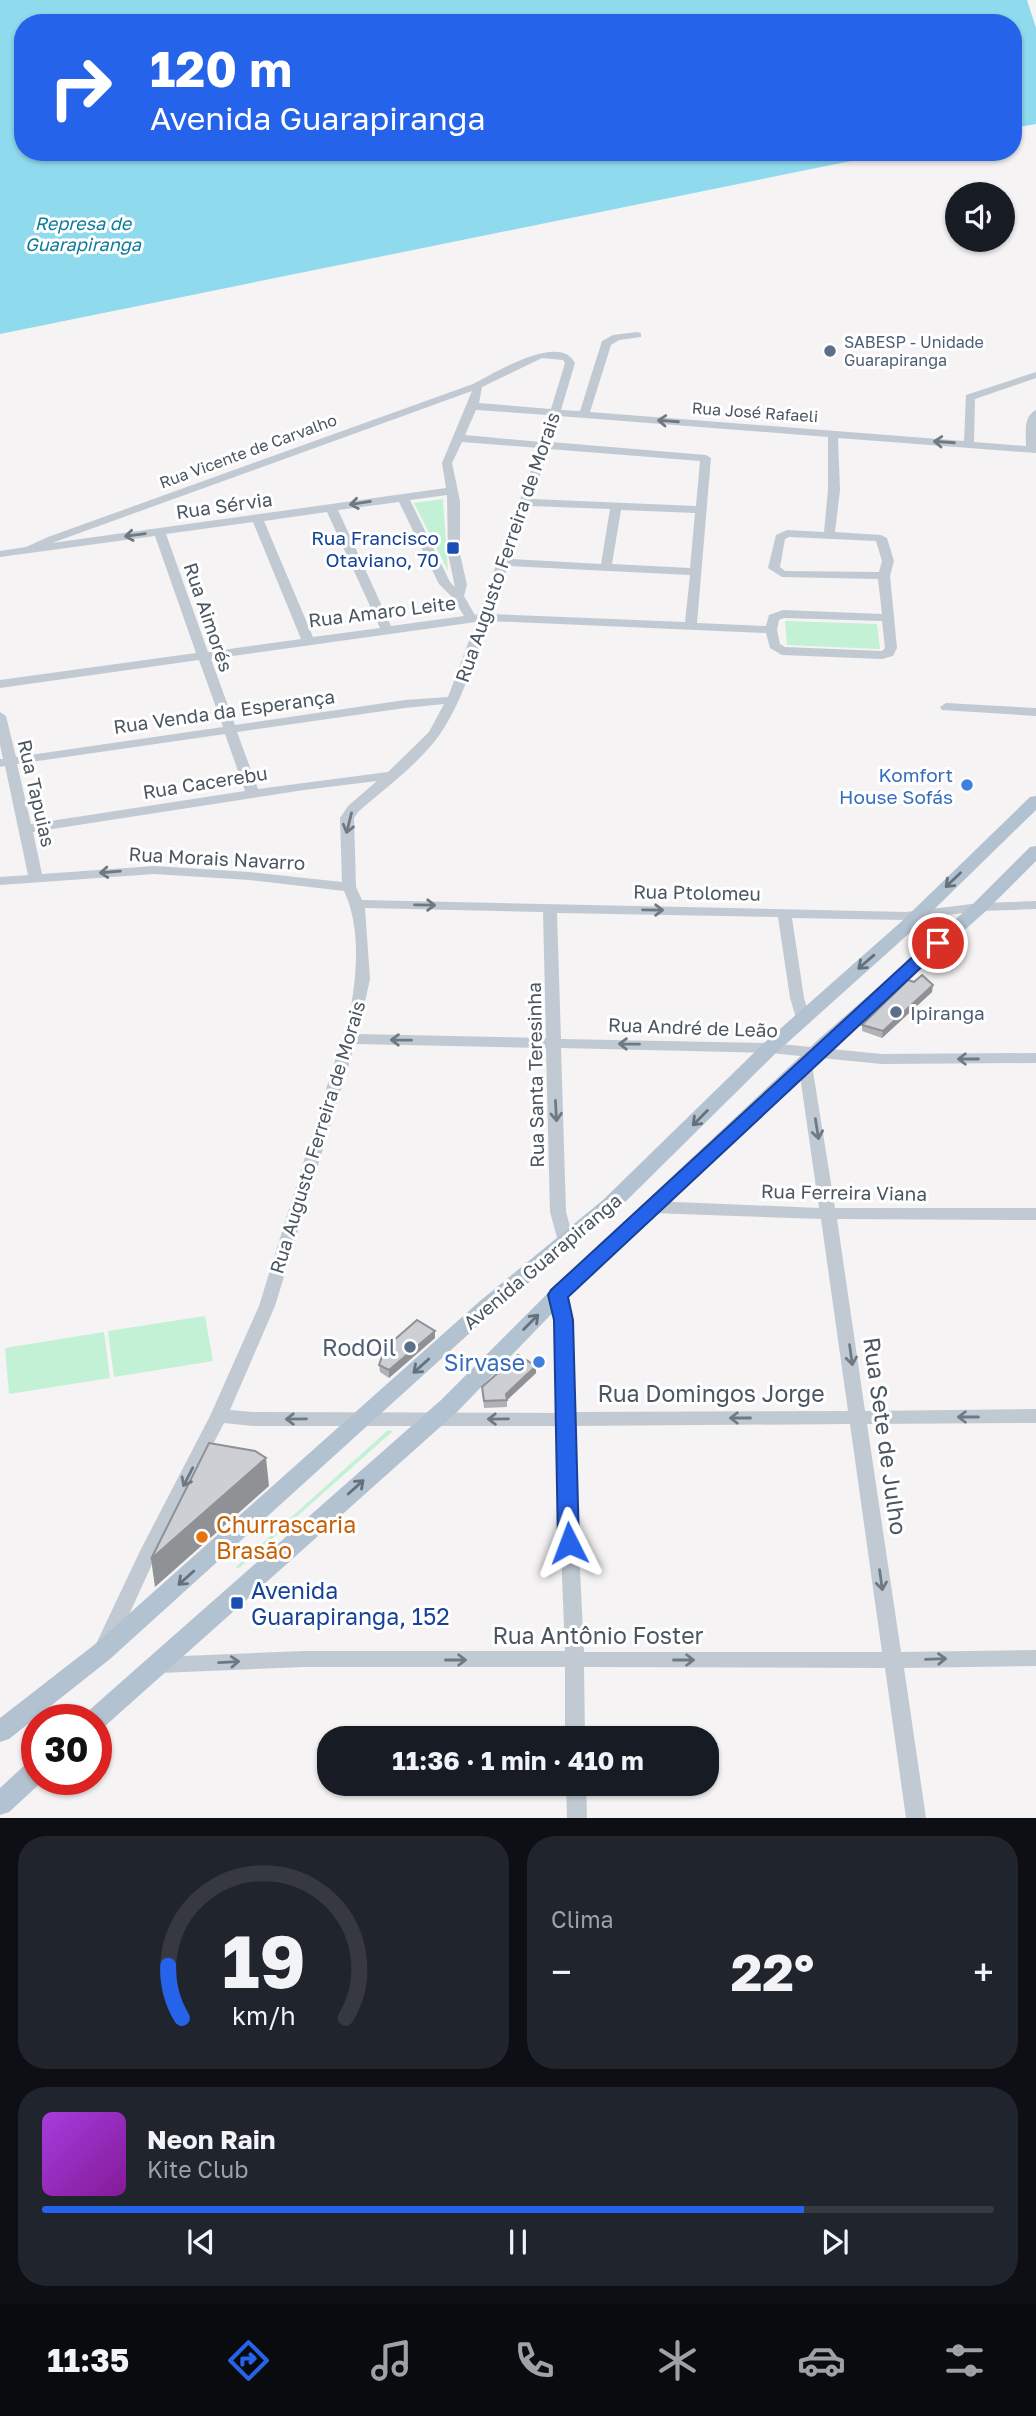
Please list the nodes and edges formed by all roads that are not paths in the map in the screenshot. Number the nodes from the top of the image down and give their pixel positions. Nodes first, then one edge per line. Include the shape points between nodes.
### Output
1 (637, 335) dead end
2 (565, 357) joint
3 (1036, 375) edge
4 (477, 386) junction
5 (471, 406) junction
6 (554, 412) junction
7 (1036, 413) edge
8 (584, 415) junction
9 (833, 434) junction
10 (457, 438) junction
11 (969, 444) junction
12 (545, 445) junction
13 (1033, 449) edge
14 (452, 491) junction
15 (403, 498) junction
16 (526, 502) junction
17 (616, 506) junction
18 (331, 508) junction
19 (701, 510) junction
20 (257, 518) junction
21 (159, 531) junction
22 (829, 534) junction
23 (30, 549) junction
24 (0, 554) edge
25 (505, 562) junction
26 (607, 568) junction
27 (694, 572) junction
28 (884, 576) junction
29 (458, 596) junction
30 (486, 617) junction
31 (888, 618) junction
32 (472, 619) junction
33 (691, 626) junction
34 (386, 629) junction
35 (771, 630) junction
36 (308, 640) junction
37 (201, 655) junction
38 (0, 684) edge
39 (453, 700) junction
40 (946, 708) dead end
41 (1036, 712) edge
42 (0, 716) edge
43 (228, 730) junction
44 (5, 762) edge
45 (389, 776) junction
46 (253, 794) junction
47 (1036, 800) edge
48 (26, 829) junction
49 (1036, 851) edge
50 (36, 878) junction
51 (0, 881) edge
52 (349, 887) junction
53 (357, 904) junction
54 (1036, 905) edge
55 (980, 907) junction
56 (550, 908) junction
57 (784, 913) junction
58 (917, 916) junction
59 (803, 1018) junction
60 (348, 1040) junction
61 (553, 1042) junction
62 (770, 1048) junction
63 (811, 1058) junction
64 (1036, 1058) edge
65 (652, 1207) junction
66 (830, 1212) junction
67 (1036, 1214) edge
68 (566, 1241) junction
69 (558, 1295) junction
70 (219, 1416) junction
71 (1036, 1416) edge
72 (859, 1417) junction
73 (364, 1418) junction
74 (565, 1418) junction
75 (430, 1419) junction
76 (102, 1652) junction
77 (1036, 1658) edge
78 (575, 1660) junction
79 (894, 1660) junction
80 (160, 1665) junction
81 (112, 1706) edge
82 (575, 1726) edge
83 (0, 1732) edge
84 (21, 1785) edge
85 (576, 1796) edge
86 (0, 1804) edge
87 (577, 1818) edge
88 (916, 1818) edge

1 - 8 street via 606,343
2 - 4 street, Rua Vicente de Carvalho via 533,357
2 - 6 street, Rua Augusto Ferreira de Morais via 569,363
3 - 11 street via 970,397
4 - 5 street
4 - 23 street, Rua Vicente de Carvalho
5 - 6 street, Rua José Rafaeli
5 - 10 street
6 - 8 street, Rua José Rafaeli
6 - 12 street, Rua Augusto Ferreira de Morais
7 - 13 street via 1032,418
9 -> 8 street, Rua José Rafaeli
11 -> 9 street, Rua José Rafaeli
9 - 22 street
10 - 12 street
10 - 14 street via 447,463
11 - 13 street, Rua José Rafaeli
12 - 16 street, Rua Augusto Ferreira de Morais
12 - 19 street via 707,459
14 - 15 street, Rua Sérvia
14 - 29 street via 454,554 461,585
15 -> 18 street, Rua Sérvia
15 - 29 street via 445,584
16 - 17 street
16 - 25 street, Rua Augusto Ferreira de Morais
17 - 19 street
17 - 26 street
18 - 20 street, Rua Sérvia
18 - 34 street
19 - 27 street
20 - 21 street, Rua Sérvia
20 - 36 street
21 -> 23 street, Rua Sérvia
21 - 37 street, Rua Aimorés
22 - 28 street via 881,538 888,561
22 - 28 street via 781,536 774,569
23 - 24 street, Rua Sérvia
25 - 26 street
25 - 30 street, Rua Augusto Ferreira de Morais
26 - 27 street
27 - 33 street
28 - 31 street
29 - 32 street
30 - 32 street, Rua Amaro Leite
30 - 33 street, Rua Amaro Leite
30 - 39 street, Rua Augusto Ferreira de Morais
31 - 35 street via 783,614 772,618
31 - 35 street via 889,653 876,655 782,651 774,645
32 - 34 street, Rua Amaro Leite
33 - 35 street, Rua Amaro Leite
34 - 36 street, Rua Amaro Leite
36 - 37 street, Rua Amaro Leite
37 - 38 street, Rua Amaro Leite
37 - 43 street, Rua Aimorés
39 - 43 street, Rua Venda da Esperança
39 - 45 street, Rua Augusto Ferreira de Morais via 434,734
40 - 41 street
42 - 44 street, Rua Tapuias
43 - 44 street, Rua Venda da Esperança
43 - 46 street, Rua Aimorés
44 - 48 street, Rua Tapuias
45 - 46 street, Rua Cacerebu
45 -> 52 street, Rua Augusto Ferreira de Morais via 347,818
46 - 48 street, Rua Cacerebu
47 -> 58 main road, Avenida Guarapiranga
48 - 50 street, Rua Tapuias
49 - 55 main road, Avenida Guarapiranga
50 - 51 street, Rua Morais Navarro
52 -> 50 street, Rua Morais Navarro via 154,870
52 - 53 street, Rua Augusto Ferreira de Morais
53 -> 56 street, Rua Ptolomeu
53 - 60 street, Rua Augusto Ferreira de Morais via 363,979
54 - 55 street, Rua Ptolomeu
55 - 58 street, Rua Ptolomeu
55 - 63 main road, Avenida Guarapiranga
56 -> 57 street, Rua Ptolomeu
56 - 61 street, Rua Santa Teresinha
57 - 58 street, Rua Ptolomeu
57 - 59 street
58 -> 59 main road, Avenida Guarapiranga
59 - 62 main road, Avenida Guarapiranga
61 -> 60 street, Rua André de Leão
60 - 70 street, Rua Augusto Ferreira de Morais via 267,1306
62 -> 61 street, Rua André de Leão
61 -> 68 street, Rua Santa Teresinha via 558,1212
62 - 63 street, Rua André de Leão
62 -> 68 main road, Avenida Guarapiranga via 645,1172
64 -> 63 street, Rua André de Leão
63 - 65 main road, Avenida Guarapiranga
63 -> 66 street, Rua Sete de Julho
65 - 66 street, Rua Ferreira Viana
65 - 69 main road, Avenida Guarapiranga
66 - 67 street, Rua Ferreira Viana
66 -> 72 street, Rua Sete de Julho
68 -> 73 main road, Avenida Guarapiranga
69 - 74 street via 563,1320
75 -> 69 main road, Avenida Guarapiranga via 449,1406
73 -> 70 street, Rua Domingos Jorge
70 -> 76 street, Rua Augusto Ferreira de Morais
71 -> 72 street, Rua Domingos Jorge
72 -> 74 street, Rua Domingos Jorge
72 -> 79 street, Rua Sete de Julho
73 - 75 street, Rua Domingos Jorge
73 -> 76 main road, Avenida Guarapiranga
74 -> 75 street, Rua Domingos Jorge
74 - 78 street
80 -> 75 main road, Avenida Guarapiranga
76 - 83 main road, Avenida Guarapiranga
79 -> 77 street, Rua Antônio Foster
78 -> 79 street, Rua Antônio Foster
80 -> 78 street, Rua Antônio Foster via 303,1659
78 - 82 street
79 - 88 street, Rua Sete de Julho
80 - 81 main road, Avenida Guarapiranga
84 - 86 main road
85 - 87 street

